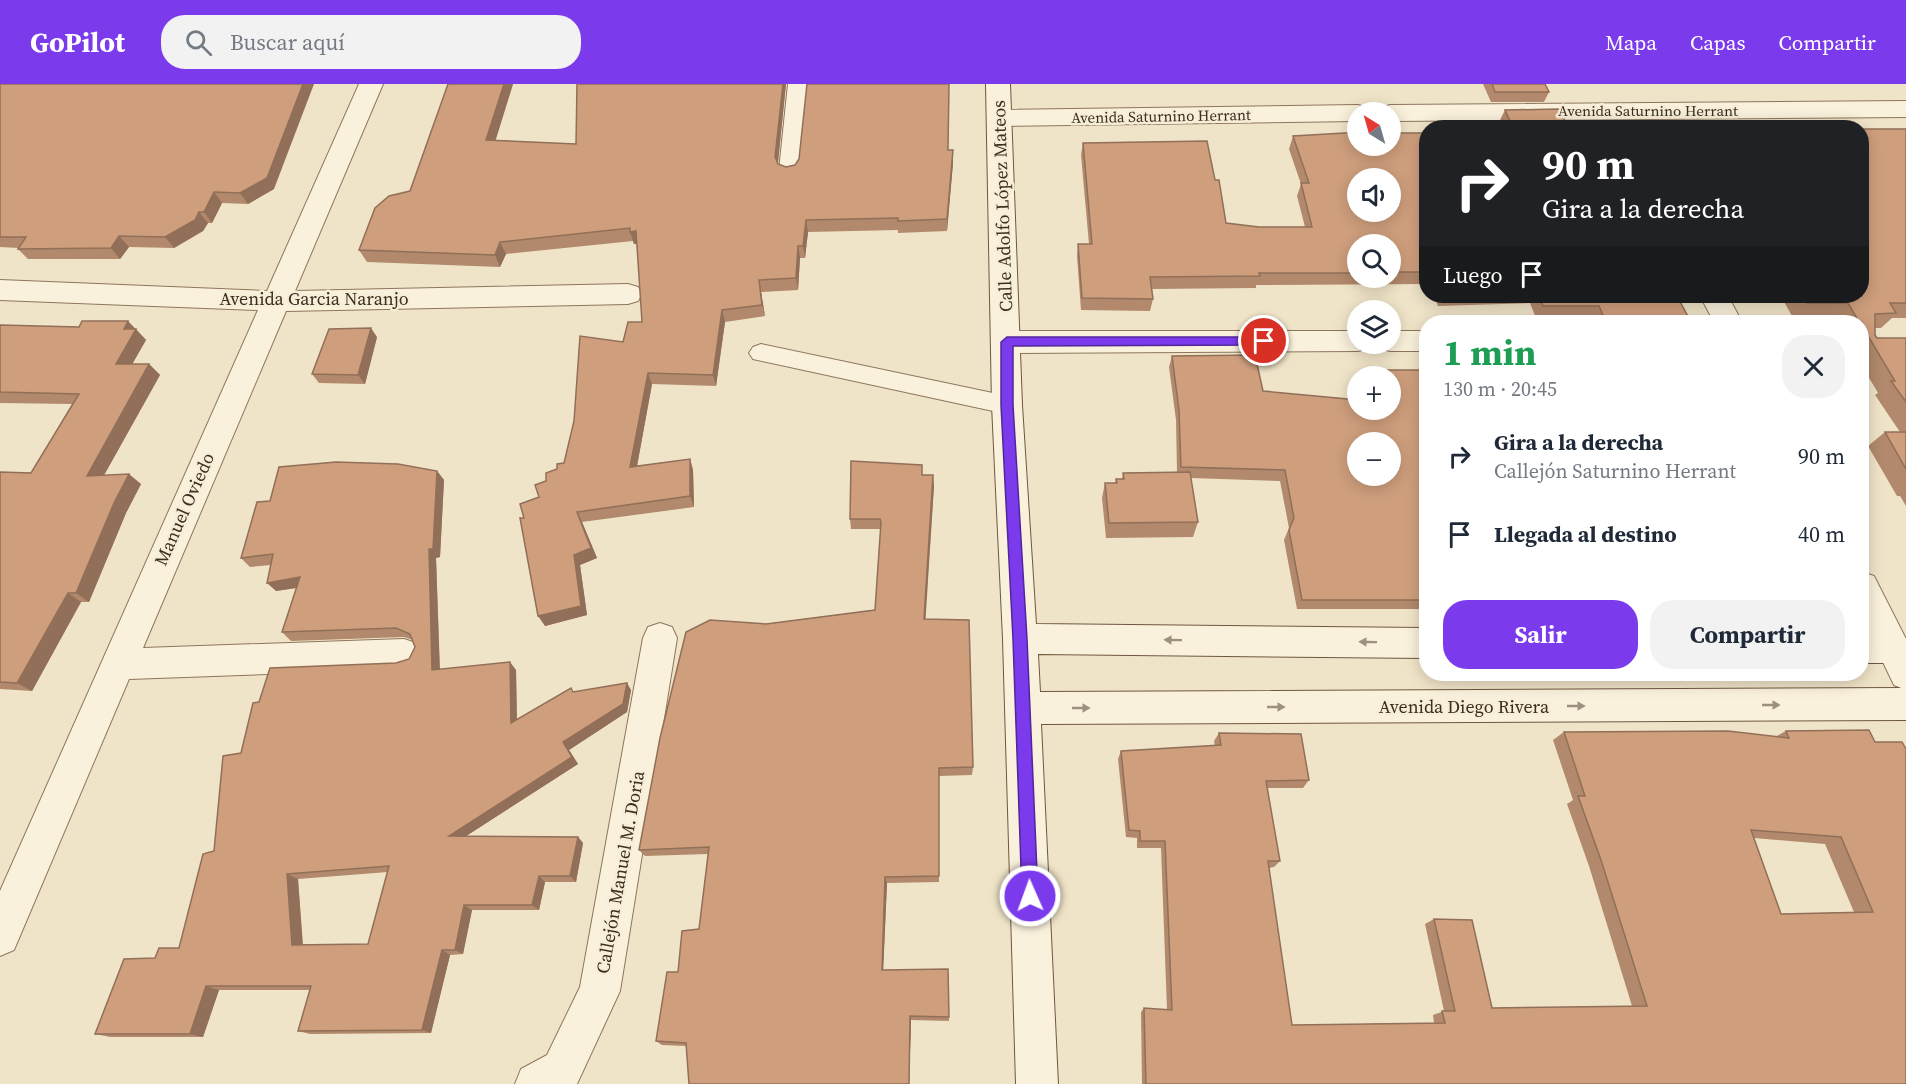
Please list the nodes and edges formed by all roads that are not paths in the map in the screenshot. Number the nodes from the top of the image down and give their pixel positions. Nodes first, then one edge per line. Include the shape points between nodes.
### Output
1 (371, 84) edge
2 (798, 84) edge
3 (998, 84) edge
4 (1906, 109) edge
5 (1618, 110) edge
6 (1401, 112) edge
7 (1347, 113) edge
8 (1000, 118) junction
9 (789, 170) edge
10 (0, 290) edge
11 (628, 294) dead end
12 (276, 301) junction
13 (1347, 341) edge
14 (1401, 341) edge
15 (1419, 341) edge
16 (1007, 342) junction
17 (761, 353) dead end
18 (1007, 405) junction
19 (1869, 602) edge
20 (660, 638) dead end
21 (1020, 639) junction
22 (1419, 643) edge
23 (404, 654) dead end
24 (1892, 656) edge
25 (117, 664) junction
26 (1906, 704) edge
27 (1022, 708) junction
28 (0, 936) edge
29 (536, 1084) edge
30 (1037, 1084) edge

1 - 12 street, Manuel Oviedo
2 - 9 lane
3 - 8 street, Calle Adolfo López Mateos
4 - 5 street, Avenida Saturnino Herrant
5 - 6 street, Avenida Saturnino Herrant
7 - 8 street, Avenida Saturnino Herrant
8 - 16 street, Calle Adolfo López Mateos
10 - 12 street, Avenida Garcia Naranjo
11 - 12 street, Avenida Garcia Naranjo
12 - 25 street, Manuel Oviedo
13 - 16 street
14 - 15 street
16 - 18 street, Calle Adolfo López Mateos
17 - 18 lane
18 - 21 street, Calle Adolfo López Mateos
19 - 24 street
20 - 29 street, Callejón Manuel M. Doria via 600,991 562,1070
22 -> 21 street
21 - 27 street, Calle Adolfo López Mateos
23 - 25 street
25 - 28 street, Manuel Oviedo
27 -> 26 street, Avenida Diego Rivera
27 - 30 street, Calle Adolfo López Mateos

